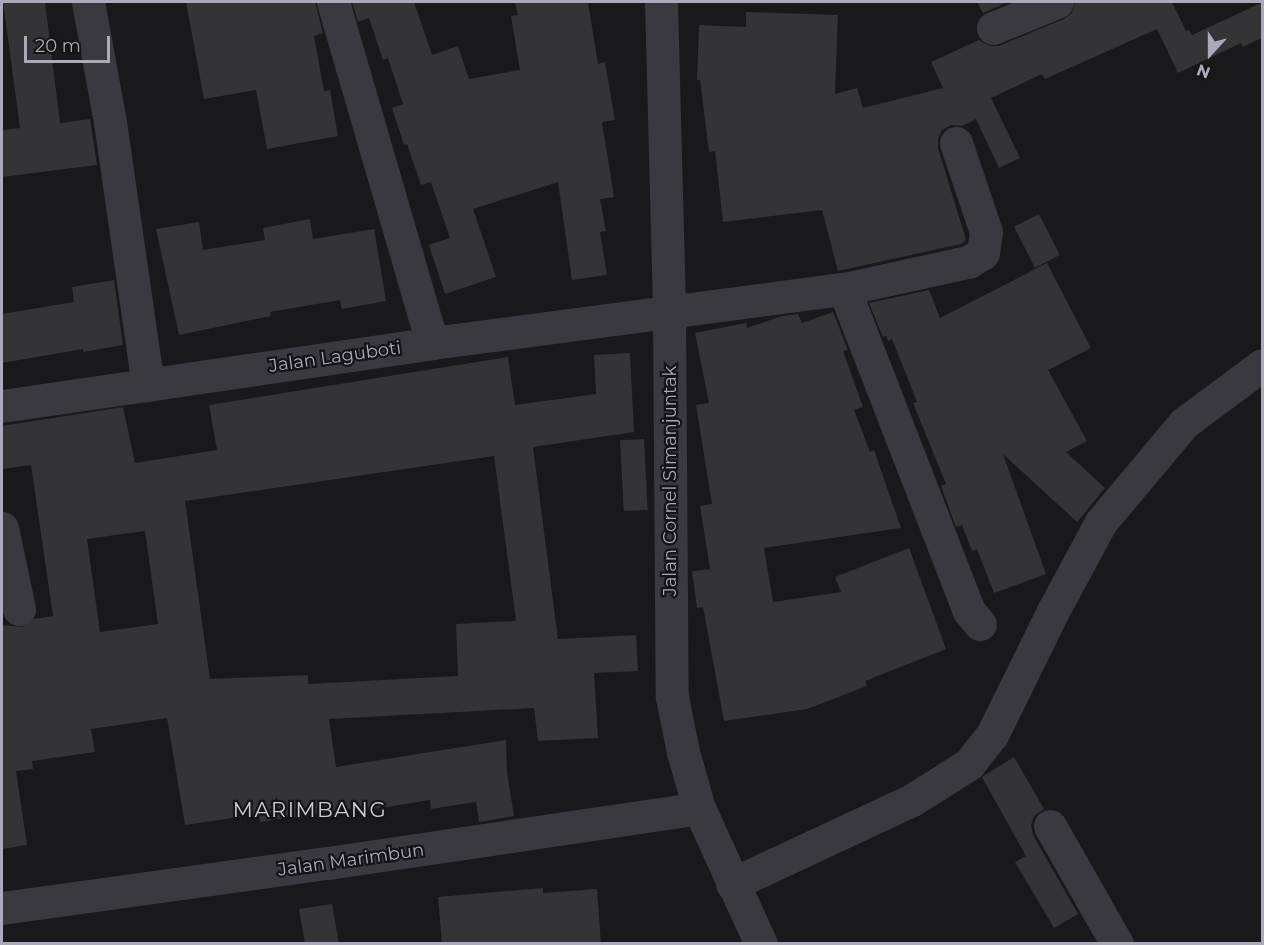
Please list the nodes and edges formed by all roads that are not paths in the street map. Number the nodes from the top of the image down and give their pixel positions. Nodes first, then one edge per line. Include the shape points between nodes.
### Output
1 (88, 2) edge
2 (333, 2) edge
3 (661, 2) edge
4 (1057, 2) edge
5 (993, 28) dead end
6 (956, 143) dead end
7 (844, 289) junction
8 (669, 313) junction
9 (432, 343) junction
10 (1263, 365) edge
11 (148, 385) junction
12 (2, 406) edge
13 (2, 528) edge
14 (19, 609) dead end
15 (980, 624) dead end
16 (699, 808) junction
17 (1050, 826) dead end
18 (732, 884) junction
19 (2, 908) edge
20 (761, 944) edge
21 (1118, 944) edge

1 - 11 street via 110,122
2 - 9 street
3 - 8 street, Jalan Cornel Simanjuntak
4 - 5 street
6 - 7 street, Jalan Laguboti via 986,232 983,253 968,262
7 - 8 street, Jalan Laguboti
7 - 15 street via 965,600
8 - 9 street, Jalan Laguboti
8 - 16 street, Jalan Cornel Simanjuntak via 672,697
9 - 11 street, Jalan Laguboti
10 - 18 street via 1184,423 1101,522 992,735 969,764 912,800
11 - 12 street, Jalan Laguboti
13 - 14 street
16 - 18 street, Jalan Cornel Simanjuntak
16 - 19 street, Jalan Marimbun
17 - 21 street
18 - 20 street, Jalan Cornel Simanjuntak

